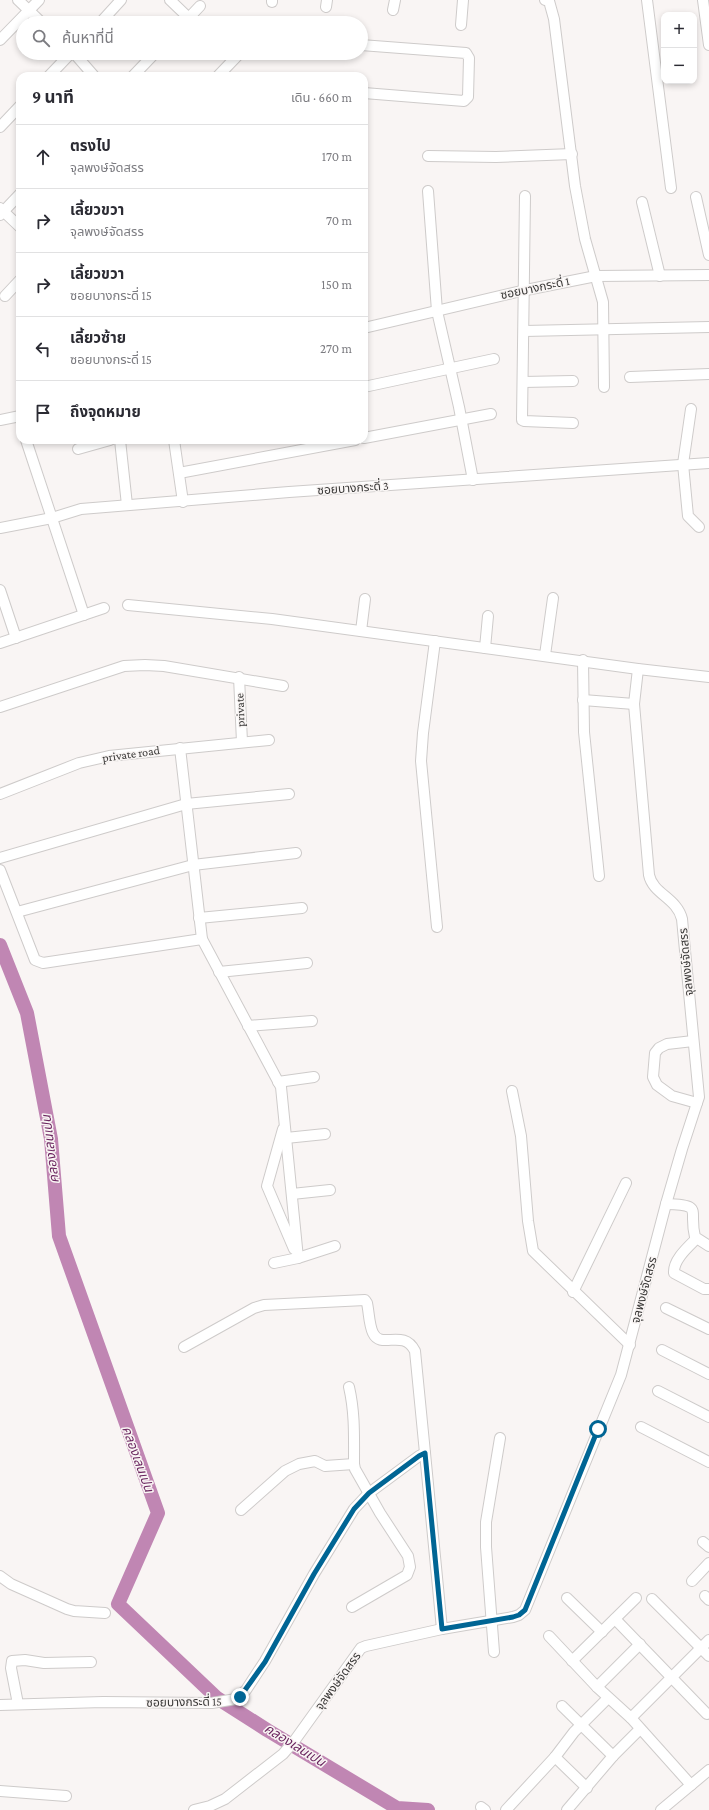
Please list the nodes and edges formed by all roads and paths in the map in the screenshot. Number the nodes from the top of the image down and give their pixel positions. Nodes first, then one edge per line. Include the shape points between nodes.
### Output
1 (18, 0) edge
2 (39, 0) edge
3 (121, 0) edge
4 (170, 0) edge
5 (463, 0) edge
6 (544, 0) edge
7 (647, 0) edge
8 (703, 0) edge
9 (200, 6) dead end
10 (29, 10) junction
11 (23, 16) edge
12 (35, 16) edge
13 (106, 16) edge
14 (184, 16) edge
15 (193, 16) edge
16 (16, 23) edge
17 (461, 25) dead end
18 (0, 40) edge
19 (709, 45) edge
20 (368, 46) edge
21 (65, 60) edge
22 (79, 60) edge
23 (148, 60) edge
24 (229, 60) edge
25 (53, 72) edge
26 (90, 72) edge
27 (137, 72) edge
28 (221, 72) edge
29 (368, 93) edge
30 (16, 110) edge
31 (0, 127) edge
32 (572, 154) junction
33 (428, 156) dead end
34 (671, 188) dead end
35 (428, 191) dead end
36 (526, 196) dead end
37 (696, 197) dead end
38 (16, 198) edge
39 (642, 202) dead end
40 (1, 211) edge
41 (16, 224) edge
42 (709, 254) edge
43 (709, 275) edge
44 (596, 276) junction
45 (660, 276) junction
46 (16, 284) edge
47 (524, 290) junction
48 (5, 296) dead end
49 (437, 311) junction
50 (368, 327) edge
51 (709, 327) edge
52 (603, 328) junction
53 (524, 331) junction
54 (494, 360) dead end
55 (450, 369) junction
56 (709, 374) edge
57 (630, 377) dead end
58 (573, 381) dead end
59 (523, 382) junction
60 (368, 387) edge
61 (604, 387) dead end
62 (691, 409) dead end
63 (491, 414) dead end
64 (16, 418) edge
65 (461, 419) junction
66 (0, 420) edge
67 (573, 423) dead end
68 (368, 437) edge
69 (27, 444) edge
70 (96, 444) edge
71 (120, 444) edge
72 (175, 444) edge
73 (334, 444) edge
74 (78, 449) dead end
75 (709, 463) edge
76 (683, 464) junction
77 (179, 473) junction
78 (473, 480) junction
79 (183, 502) junction
80 (127, 506) junction
81 (52, 518) junction
82 (698, 527) dead end
83 (0, 528) edge
84 (0, 590) edge
85 (553, 598) dead end
86 (365, 599) dead end
87 (128, 605) dead end
88 (104, 608) dead end
89 (84, 615) junction
90 (488, 616) dead end
91 (361, 632) junction
92 (16, 638) junction
93 (436, 641) junction
94 (0, 643) edge
95 (485, 648) junction
96 (545, 655) junction
97 (583, 660) junction
98 (638, 669) junction
99 (239, 677) junction
100 (709, 677) edge
101 (283, 686) dead end
102 (583, 700) junction
103 (634, 704) junction
104 (0, 707) edge
105 (269, 740) dead end
106 (242, 742) junction
107 (180, 748) junction
108 (0, 794) edge
109 (289, 794) dead end
110 (186, 804) junction
111 (296, 853) dead end
112 (0, 858) edge
113 (193, 865) junction
114 (0, 870) edge
115 (599, 876) dead end
116 (302, 908) dead end
117 (17, 912) junction
118 (199, 918) junction
119 (437, 927) dead end
120 (202, 939) junction
121 (307, 963) dead end
122 (219, 972) junction
123 (312, 1021) dead end
124 (248, 1026) junction
125 (693, 1041) junction
126 (314, 1077) dead end
127 (278, 1082) junction
128 (512, 1091) dead end
129 (697, 1102) junction
130 (284, 1123) junction
131 (325, 1134) dead end
132 (286, 1138) junction
133 (626, 1183) dead end
134 (330, 1190) dead end
135 (292, 1194) junction
136 (666, 1204) junction
137 (696, 1239) junction
138 (709, 1246) edge
139 (298, 1254) junction
140 (274, 1263) dead end
141 (709, 1289) edge
142 (573, 1292) junction
143 (666, 1308) dead end
144 (709, 1329) edge
145 (630, 1345) junction
146 (184, 1347) dead end
147 (662, 1350) dead end
148 (709, 1374) edge
149 (349, 1387) dead end
150 (658, 1391) dead end
151 (709, 1418) edge
152 (641, 1427) dead end
153 (500, 1438) dead end
154 (425, 1453) junction
155 (709, 1462) edge
156 (354, 1464) junction
157 (369, 1493) junction
158 (241, 1510) dead end
159 (709, 1563) edge
160 (0, 1576) edge
161 (692, 1581) dead end
162 (567, 1598) dead end
163 (636, 1598) dead end
164 (652, 1599) dead end
165 (352, 1607) dead end
166 (105, 1614) dead end
167 (615, 1620) junction
168 (491, 1621) junction
169 (442, 1629) junction
170 (602, 1632) junction
171 (549, 1636) dead end
172 (640, 1644) junction
173 (705, 1644) edge
174 (494, 1652) dead end
175 (709, 1656) edge
176 (572, 1661) junction
177 (91, 1662) dead end
178 (671, 1676) junction
179 (597, 1687) junction
180 (608, 1698) junction
181 (18, 1704) junction
182 (0, 1705) edge
183 (562, 1706) dead end
184 (706, 1714) dead end
185 (631, 1718) junction
186 (581, 1725) junction
187 (640, 1729) junction
188 (613, 1756) junction
189 (555, 1757) junction
190 (709, 1770) edge
191 (690, 1785) junction
192 (587, 1788) junction
193 (0, 1792) edge
194 (66, 1796) dead end
195 (194, 1810) edge
196 (506, 1810) edge
197 (567, 1810) edge
198 (661, 1810) edge

1 - 10 street
2 - 10 street
3 - 13 street
4 - 14 street
5 - 17 street
6 - 32 street via 549,1 554,19
7 - 34 street
8 - 19 street
9 - 15 street
10 - 11 street
10 - 12 street
16 - 18 street
20 - 29 street via 466,53 469,58 468,97 464,101
21 - 25 street
22 - 26 street
23 - 27 street
24 - 28 street
30 - 31 street
32 - 33 street
32 - 44 street via 585,239
35 - 49 street
36 - 47 street
37 - 42 street
38 - 40 street
39 - 45 street
40 - 41 street
43 - 45 street, ซอยบางกระดี่ 1
44 - 45 street, ซอยบางกระดี่ 1
44 - 47 street, ซอยบางกระดี่ 1
44 - 52 street via 603,302
46 - 48 street
47 - 49 street, ซอยบางกระดี่ 1
47 - 53 street
49 - 50 street, ซอยบางกระดี่ 1
49 - 55 street
51 - 52 street
52 - 53 street
52 - 61 street
53 - 59 street
54 - 55 street
55 - 60 street
55 - 65 street
56 - 57 street
58 - 59 street
59 - 67 street via 522,420
62 - 76 street
63 - 65 street
64 - 66 street
65 - 68 street
65 - 78 street
69 - 81 street
70 - 74 street
71 - 80 street
72 - 77 street
73 - 77 street
75 - 76 street, ซอยบางกระดี่ 3
76 - 78 street, ซอยบางกระดี่ 3
76 - 82 street via 688,516
77 - 79 street
78 - 79 street, ซอยบางกระดี่ 3
79 - 80 street, ซอยบางกระดี่ 3
80 - 81 street, ซอยบางกระดี่ 3 via 81,509
81 - 83 street, ซอยบางกระดี่ 3
81 - 89 street
84 - 92 street
85 - 96 street
86 - 91 street
87 - 91 street via 272,619
88 - 89 street
89 - 92 street
90 - 95 street
91 - 93 street
92 - 94 street
93 - 95 street
93 - 119 street via 421,761
95 - 96 street
96 - 97 street
97 - 98 street
97 - 102 street
98 - 100 street
98 - 103 street, จุลพงษ์จัดสรร
99 - 101 street
99 - 104 street via 146,664 124,666
99 - 106 street, private
102 - 103 street
102 - 115 street
103 - 125 street, จุลพงษ์จัดสรร via 649,875 654,885 680,910
105 - 106 street, private road
106 - 107 street, private road
107 - 108 street, private road via 109,756 79,763
107 - 110 street
109 - 110 street
110 - 112 street
110 - 113 street
111 - 113 street
113 - 117 street
113 - 118 street
114 - 117 street
116 - 118 street
117 - 120 street via 35,960 43,963
118 - 120 street
120 - 122 street
121 - 122 street
122 - 124 street
123 - 124 street
124 - 127 street
125 - 129 street, จุลพงษ์จัดสรร via 699,1097
125 - 129 street via 667,1044 659,1048 655,1053 653,1077 658,1085 672,1096
126 - 127 street
127 - 130 street via 281,1087
128 - 142 street via 521,1136 533,1251
129 - 136 street, จุลพงษ์จัดสรร
130 - 132 street
130 - 139 street via 267,1186
131 - 132 street
132 - 135 street
133 - 142 street
134 - 135 street
135 - 139 street
136 - 137 street via 685,1204 691,1208 694,1214
136 - 145 street, จุลพงษ์จัดสรร
137 - 138 street
137 - 141 street via 686,1248 674,1272 704,1289
139 - 140 street
142 - 145 street
143 - 144 street
145 - 168 street, จุลพงษ์จัดสรร via 621,1375 525,1610 519,1615
146 - 154 street via 264,1305 365,1300 372,1331 376,1337 381,1340 405,1340 415,1351
147 - 148 street
149 - 156 street via 354,1407
150 - 151 street
152 - 155 street
153 - 168 street via 486,1522
154 - 157 street, ซอยบางกระดี่ 15
154 - 169 street
156 - 157 street
156 - 158 street via 326,1466 316,1461 299,1464 285,1471
157 - 165 street via 408,1556 409,1571 407,1575
157 - 181 street, ซอยบางกระดี่ 15 via 350,1516 265,1662 240,1697 212,1703
159 - 161 street
160 - 166 street via 10,1584 67,1609
162 - 170 street
163 - 167 street
164 - 173 street
167 - 170 street
167 - 172 street
168 - 169 street, จุลพงษ์จัดสรร
168 - 174 street
169 - 195 street, จุลพงษ์จัดสรร via 361,1648 283,1754 225,1799
170 - 176 street
171 - 176 street
172 - 178 street
172 - 179 street
173 - 175 street
173 - 178 street
176 - 179 street
177 - 181 street via 12,1661 10,1668
178 - 184 street
178 - 185 street
179 - 180 street
180 - 185 street
180 - 186 street
181 - 182 street, ซอยบางกระดี่ 15
183 - 186 street
185 - 187 street
186 - 188 street
186 - 189 street
187 - 188 street
187 - 191 street
188 - 192 street
189 - 192 street
189 - 196 street
190 - 191 street
191 - 198 street
192 - 197 street
193 - 194 street

